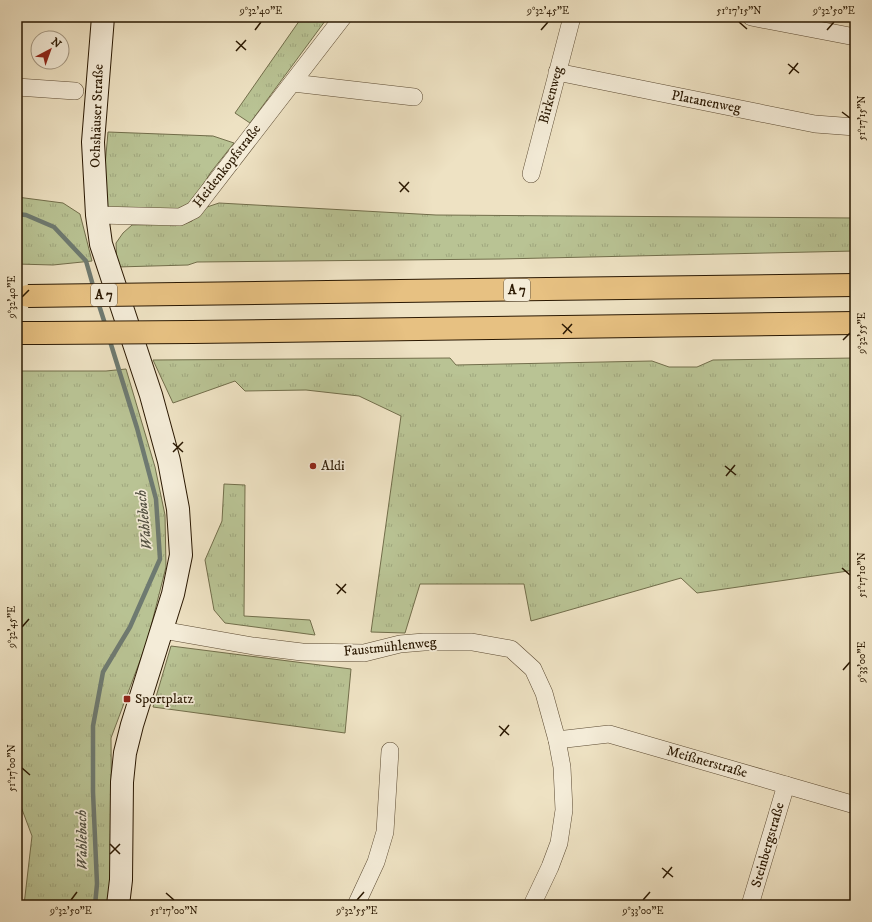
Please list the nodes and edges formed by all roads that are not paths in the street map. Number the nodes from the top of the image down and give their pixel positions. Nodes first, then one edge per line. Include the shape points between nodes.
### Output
1 (102, 17) edge
2 (342, 17) edge
3 (572, 17) edge
4 (751, 17) edge
5 (855, 37) edge
6 (557, 72) junction
7 (293, 83) junction
8 (17, 87) edge
9 (75, 91) dead end
10 (414, 97) dead end
11 (855, 127) edge
12 (531, 174) dead end
13 (97, 215) junction
14 (855, 285) edge
15 (23, 296) edge
16 (855, 323) edge
17 (17, 333) edge
18 (162, 630) junction
19 (558, 740) junction
20 (390, 751) dead end
21 (786, 785) junction
22 (855, 804) edge
23 (118, 905) edge
24 (356, 905) edge
25 (532, 905) edge
26 (750, 905) edge

1 - 13 main road, Ochshäuser Straße via 93,142
2 - 7 street, Heidenkopfstraße
3 - 6 street, Birkenweg
4 - 5 street
6 - 11 street, Platanenweg via 815,124
6 - 12 street, Birkenweg
7 - 10 street
7 - 13 street, Heidenkopfstraße via 194,210 180,218
8 - 9 street
13 - 18 main road, Ochshäuser Straße via 107,264 151,394 169,461 178,509 181,555
14 - 15 highway, A 7, bridge
16 - 17 highway, bridge
18 - 19 street, Faustmühlenweg via 302,652 364,653 400,644 424,642 472,642 511,649 533,669 544,693
18 - 23 main road, Ochshäuser Straße via 125,753
19 - 21 street, Meißnerstraße via 609,734
19 - 25 street, Faustmühlenweg via 564,810 559,843
20 - 24 street via 385,832 376,862
21 - 22 street, Meißnerstraße
21 - 26 street, Steinbergstraße

